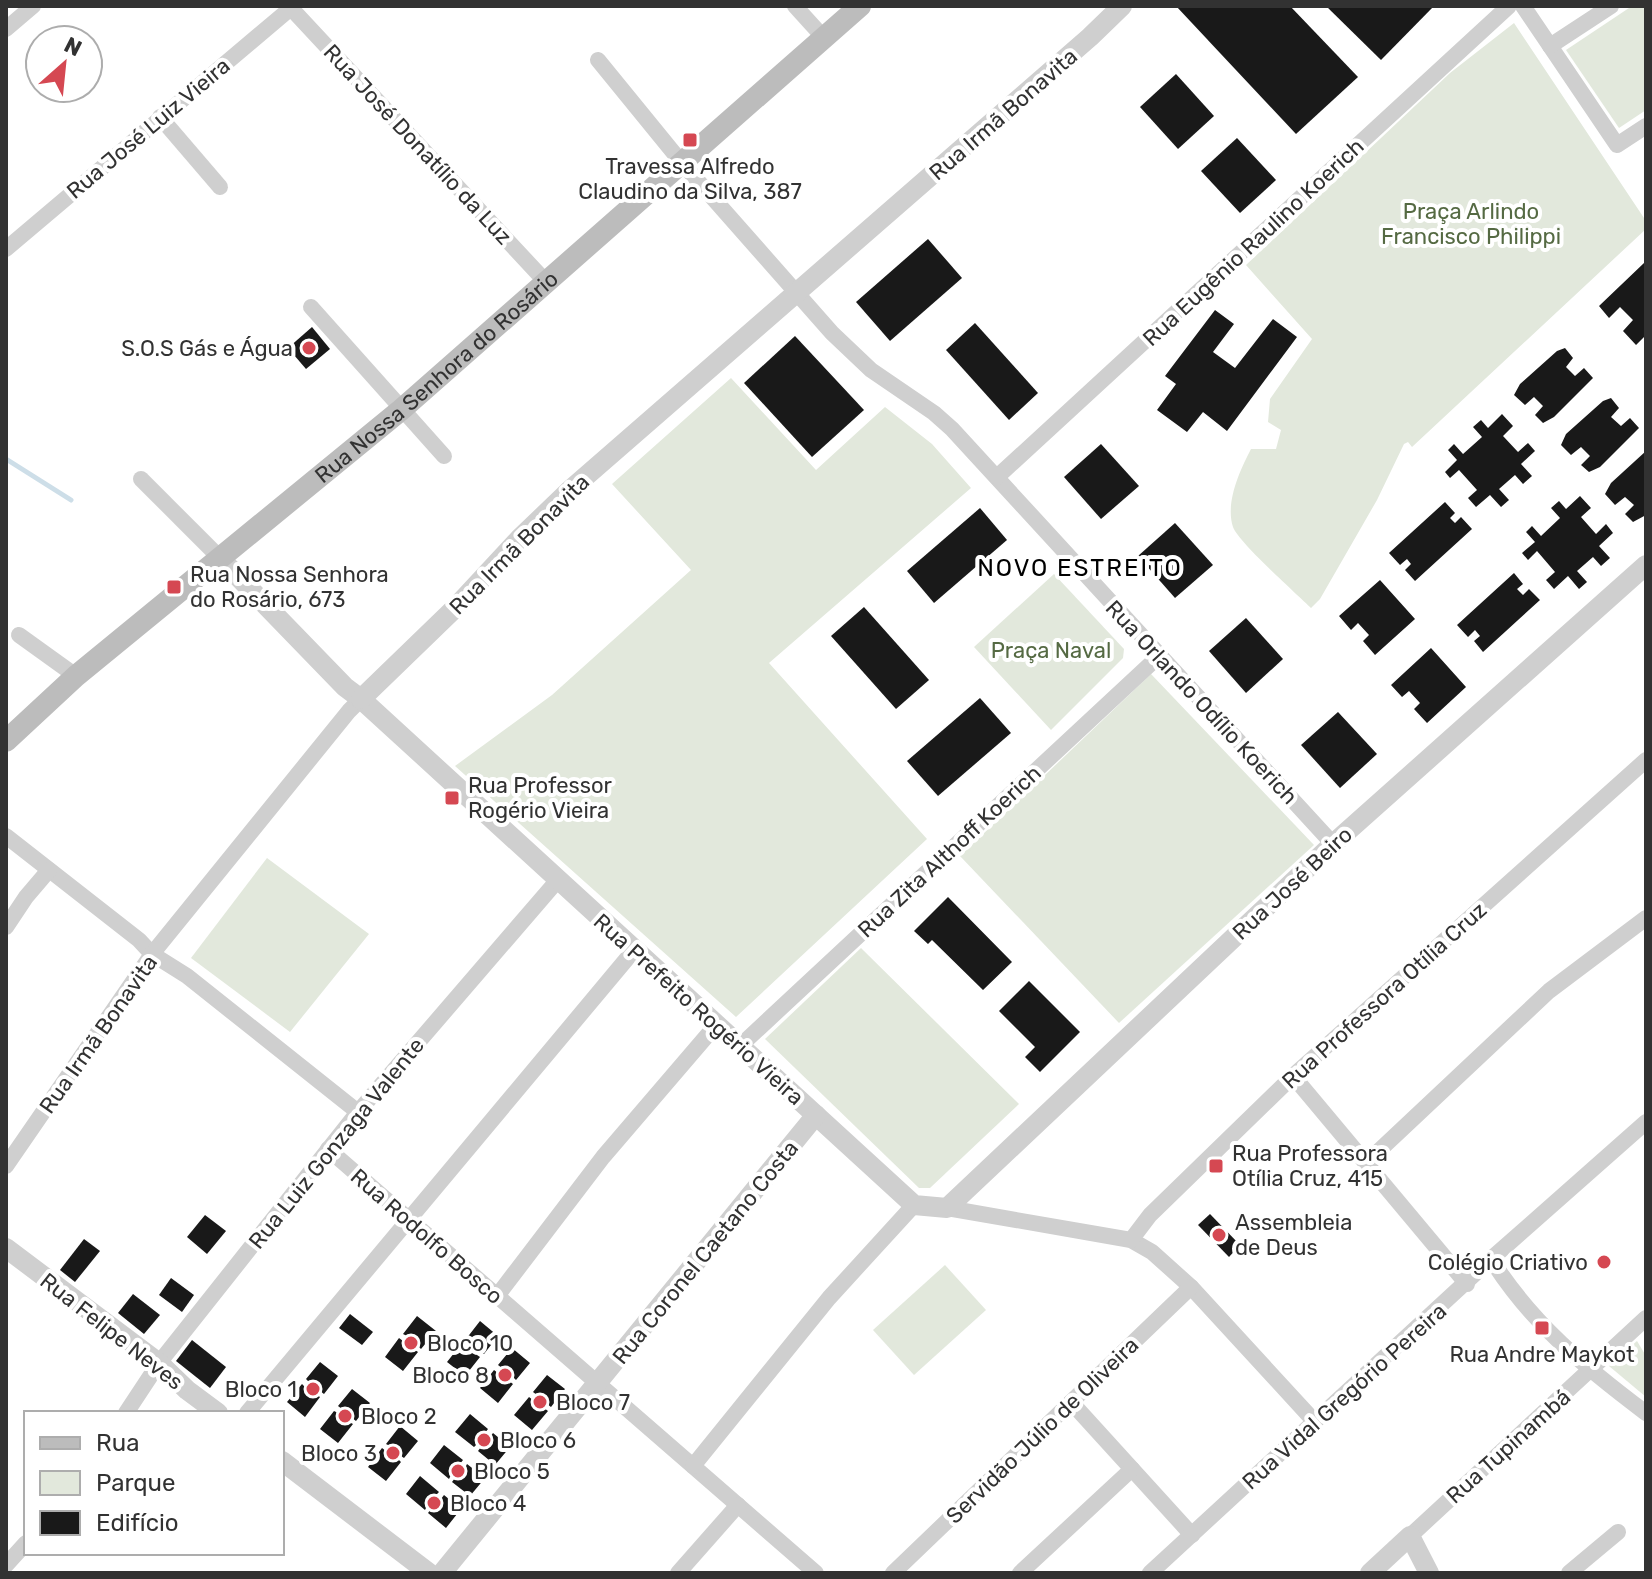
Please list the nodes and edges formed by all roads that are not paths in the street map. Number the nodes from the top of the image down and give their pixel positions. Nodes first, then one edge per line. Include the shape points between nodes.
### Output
1 (33, 6) edge
2 (795, 6) edge
3 (860, 6) edge
4 (1122, 6) edge
5 (1509, 6) edge
6 (1523, 6) edge
7 (1611, 6) edge
8 (290, 7) edge
9 (6, 29) edge
10 (824, 38) junction
11 (1550, 46) junction
12 (598, 60) dead end
13 (160, 117) junction
14 (1646, 126) edge
15 (682, 163) junction
16 (220, 187) dead end
17 (6, 249) edge
18 (546, 282) junction
19 (798, 294) junction
20 (311, 307) dead end
21 (402, 409) junction
22 (444, 456) dead end
23 (997, 477) junction
24 (141, 479) dead end
25 (219, 557) junction
26 (1646, 565) edge
27 (19, 635) dead end
28 (1159, 656) junction
29 (76, 676) junction
30 (361, 699) junction
31 (6, 741) edge
32 (1646, 760) edge
33 (6, 836) edge
34 (1333, 844) junction
35 (49, 870) junction
36 (557, 881) junction
37 (1646, 918) edge
38 (6, 927) edge
39 (635, 949) junction
40 (152, 954) junction
41 (717, 1024) junction
42 (740, 1046) junction
43 (1293, 1076) junction
44 (358, 1112) junction
45 (816, 1115) junction
46 (1646, 1122) edge
47 (328, 1149) junction
48 (1367, 1162) junction
49 (6, 1166) edge
50 (914, 1205) junction
51 (947, 1208) junction
52 (408, 1221) junction
53 (1131, 1240) junction
54 (6, 1248) edge
55 (1491, 1259) junction
56 (1467, 1284) junction
57 (1191, 1287) junction
58 (497, 1296) junction
59 (1646, 1318) edge
60 (159, 1363) junction
61 (1591, 1371) junction
62 (598, 1384) junction
63 (1071, 1402) junction
64 (127, 1411) edge
65 (215, 1411) edge
66 (249, 1411) edge
67 (1646, 1413) edge
68 (1315, 1422) junction
69 (284, 1463) edge
70 (693, 1466) junction
71 (1132, 1469) junction
72 (738, 1505) junction
73 (1618, 1532) dead end
74 (1192, 1535) junction
75 (1410, 1536) junction
76 (24, 1545) edge
77 (6, 1565) edge
78 (429, 1573) edge
79 (442, 1573) edge
80 (678, 1573) edge
81 (816, 1573) edge
82 (893, 1573) edge
83 (1020, 1573) edge
84 (1150, 1573) edge
85 (1370, 1573) edge
86 (1429, 1573) edge
87 (1569, 1573) edge

1 - 9 street
2 - 10 street
3 - 10 main road, Rua Nossa Senhora do Rosário
4 - 19 street, Rua Irmã Bonavita
5 - 23 street, Rua Eugênio Raulino Koerich
6 - 11 street
7 - 11 street
8 - 13 street, Rua José Luiz Vieira
8 - 18 street, Rua José Donatílio da Luz
10 - 15 main road, Rua Nossa Senhora do Rosário
11 - 14 street via 1617,145
12 - 15 street, Rua Orlando Odílio Koerich
13 - 16 street
13 - 17 street, Rua José Luiz Vieira
15 - 18 main road, Rua Nossa Senhora do Rosário
15 - 19 street, Rua Orlando Odílio Koerich
18 - 21 main road, Rua Nossa Senhora do Rosário
19 - 23 street, Rua Orlando Odílio Koerich via 851,352 934,413
19 - 30 street, Rua Irmã Bonavita via 570,490
20 - 21 street
21 - 22 street
21 - 25 main road, Rua Nossa Senhora do Rosário
23 - 28 street, Rua Orlando Odílio Koerich
24 - 25 street, Rua Prefeito Rogério Vieira
25 - 29 main road, Rua Nossa Senhora do Rosário
25 - 30 street, Rua Prefeito Rogério Vieira
26 - 34 street, Rua José Beiro
27 - 29 street
28 - 34 street, Rua Orlando Odílio Koerich
28 - 42 street, Rua Zita Althoff Koerich
29 - 31 main road, Rua Nossa Senhora do Rosário
30 - 36 street, Rua Prefeito Rogério Vieira
30 - 40 street, Rua Irmã Bonavita
32 - 43 street, Rua Professora Otília Cruz
33 - 35 street
34 - 51 street, Rua José Beiro
35 - 38 street
35 - 40 street
36 - 39 street, Rua Prefeito Rogério Vieira
36 - 44 street, Rua Luiz Gonzaga Valente
37 - 48 street via 1549,991
39 - 41 street, Rua Prefeito Rogério Vieira
39 - 52 street
40 - 44 street
40 - 49 street, Rua Irmã Bonavita
41 - 42 street, Rua Prefeito Rogério Vieira
41 - 58 street via 603,1157
42 - 45 street, Rua Prefeito Rogério Vieira
43 - 48 street
43 - 53 street, Rua Professora Otília Cruz via 1150,1215
44 - 47 street, Rua Luiz Gonzaga Valente
45 - 50 street, Rua Prefeito Rogério Vieira
45 - 62 street, Rua Coronel Caetano Costa
46 - 55 street, Rua Vidal Gregório Pereira
47 - 52 street, Rua Rodolfo Bosco
47 - 60 street, Rua Luiz Gonzaga Valente
48 - 56 street
50 - 51 street
50 - 70 street via 829,1298
51 - 53 street
52 - 58 street, Rua Rodolfo Bosco
52 - 66 street
53 - 57 street
54 - 60 street, Rua Felipe Neves
55 - 56 street, Rua Vidal Gregório Pereira
55 - 61 street via 1536,1318
56 - 68 street, Rua Vidal Gregório Pereira
57 - 63 street, Servidão Júlio de Oliveira
57 - 68 street
58 - 62 street, Rua Rodolfo Bosco
59 - 61 street, Rua Tupinambá
60 - 64 street, Rua Luiz Gonzaga Valente
60 - 65 street, Rua Felipe Neves
61 - 67 street
61 - 75 street, Rua Tupinambá
62 - 70 street, Rua Rodolfo Bosco
62 - 79 street, Rua Coronel Caetano Costa
63 - 71 street
63 - 82 street, Servidão Júlio de Oliveira
68 - 74 street, Rua Vidal Gregório Pereira
69 - 78 street
70 - 72 street, Rua Rodolfo Bosco
71 - 74 street
71 - 83 street
72 - 80 street
72 - 81 street, Rua Rodolfo Bosco
73 - 87 street
74 - 84 street, Rua Vidal Gregório Pereira
75 - 85 street, Rua Tupinambá
75 - 86 street
76 - 77 street

